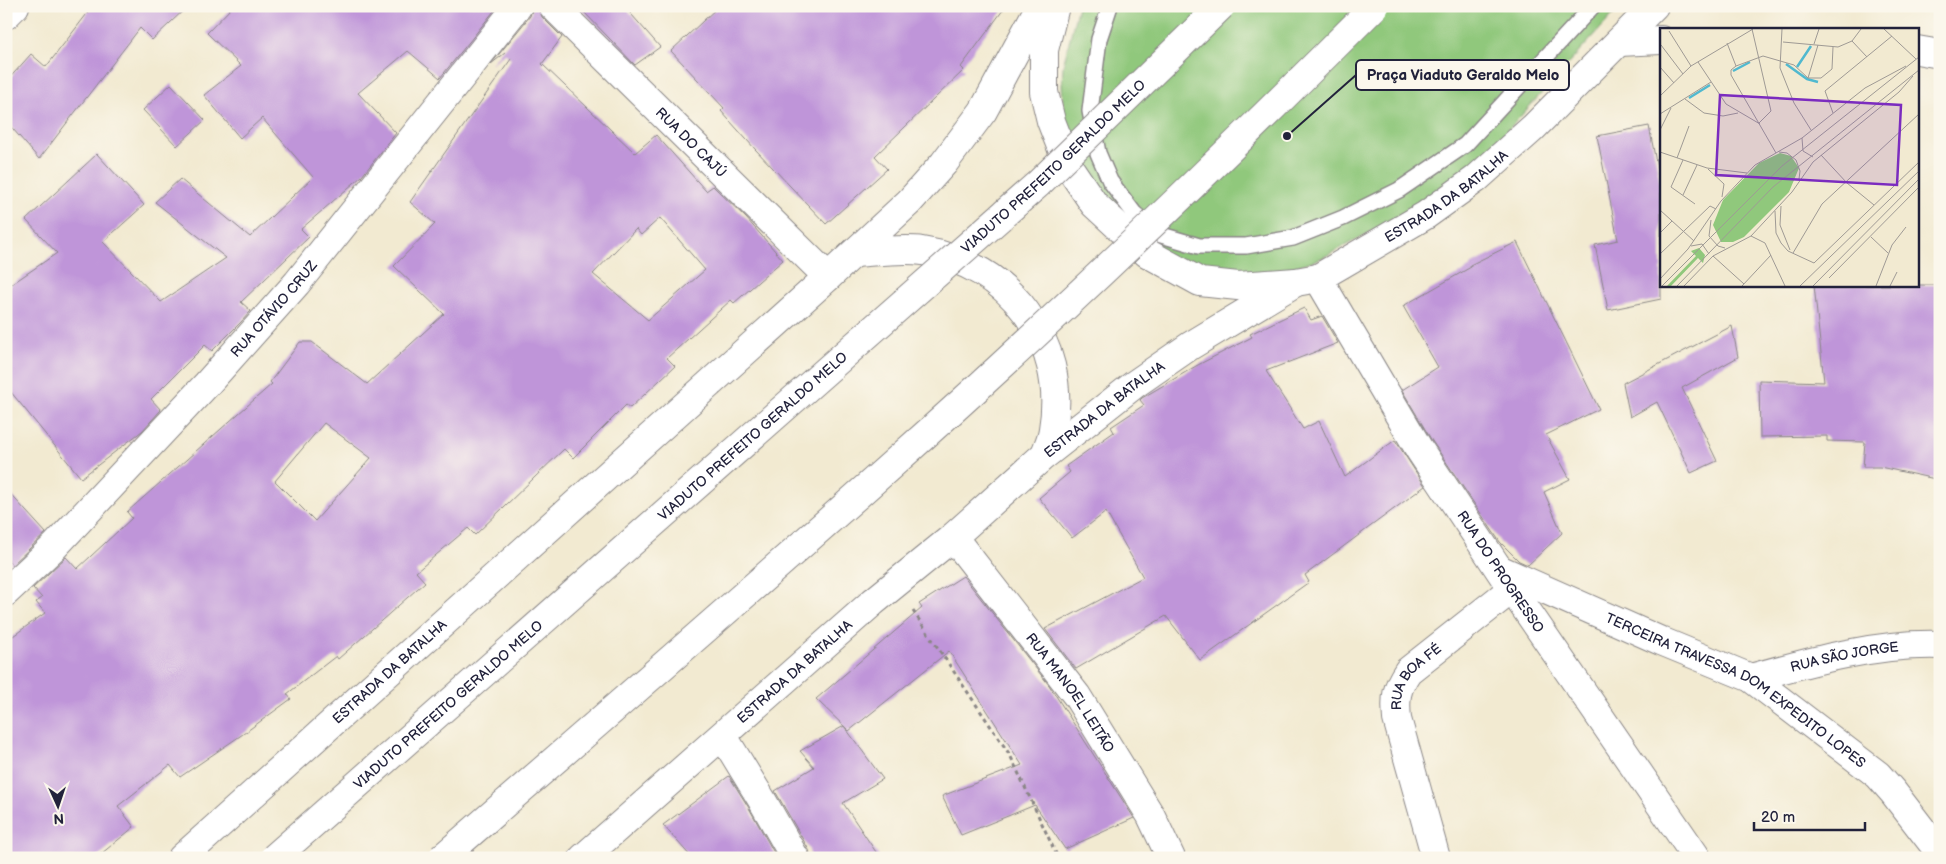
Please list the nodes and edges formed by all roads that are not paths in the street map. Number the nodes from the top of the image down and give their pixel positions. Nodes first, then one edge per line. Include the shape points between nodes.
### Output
1 (14, 6) edge
2 (518, 6) edge
3 (553, 6) edge
4 (1040, 6) edge
5 (1054, 6) edge
6 (1110, 6) edge
7 (1221, 6) edge
8 (1374, 6) edge
9 (1593, 6) edge
10 (1654, 6) edge
11 (6, 15) edge
12 (1660, 40) edge
13 (1619, 42) junction
14 (1918, 50) edge
15 (1940, 54) edge
16 (854, 253) junction
17 (828, 277) junction
18 (1307, 280) junction
19 (1045, 454) junction
20 (954, 537) junction
21 (1507, 580) junction
22 (6, 592) edge
23 (1940, 645) edge
24 (1751, 678) junction
25 (723, 736) junction
26 (1940, 852) edge
27 (182, 858) edge
28 (274, 858) edge
29 (442, 858) edge
30 (583, 858) edge
31 (795, 858) edge
32 (1171, 858) edge
33 (1436, 858) edge
34 (1697, 858) edge

1 - 11 main road
2 - 22 main road, RUA OTÁVIO CRUZ via 297,282 207,384 54,547
3 - 17 main road, RUA DO CAJÚ
4 - 16 main road, ESTRADA DA BATALHA via 983,111 909,202
5 - 18 main road via 1044,50 1044,92 1061,150 1094,204 1147,253 1200,282 1238,286
6 - 9 lane via 1099,39 1090,111 1098,153 1110,181 1134,213 1158,234 1199,246 1246,246 1293,238 1399,190 1465,145
7 - 28 main road, VIADUTO PREFEITO GERALDO MELO, bridge via 1038,184
8 - 29 main road, bridge via 1235,146 898,460
10 - 13 main road, ESTRADA DA BATALHA
12 - 13 main road
13 - 18 main road, ESTRADA DA BATALHA via 1533,128 1476,179 1426,215
14 - 15 main road
16 - 17 main road, ESTRADA DA BATALHA
16 - 19 main road via 921,250 944,256 983,272 1013,296 1030,318 1046,348 1052,368 1055,388 1053,429
17 - 27 main road, ESTRADA DA BATALHA
18 - 19 main road, ESTRADA DA BATALHA via 1190,346
18 - 21 main road, RUA DO PROGRESSO
19 - 20 main road, ESTRADA DA BATALHA
20 - 25 main road, ESTRADA DA BATALHA via 894,585
20 - 32 main road, RUA MANOEL LEITÃO via 1077,696 1151,816
21 - 24 main road, TERCEIRA TRAVESSA DOM EXPEDITO LOPES
21 - 33 main road, RUA BOA FÉ via 1408,671 1399,684 1395,699 1397,719
21 - 34 main road, RUA DO PROGRESSO
23 - 24 main road, RUA SÃO JORGE via 1911,644 1838,656
24 - 26 main road, TERCEIRA TRAVESSA DOM EXPEDITO LOPES via 1878,775
25 - 30 main road, ESTRADA DA BATALHA
25 - 31 main road

